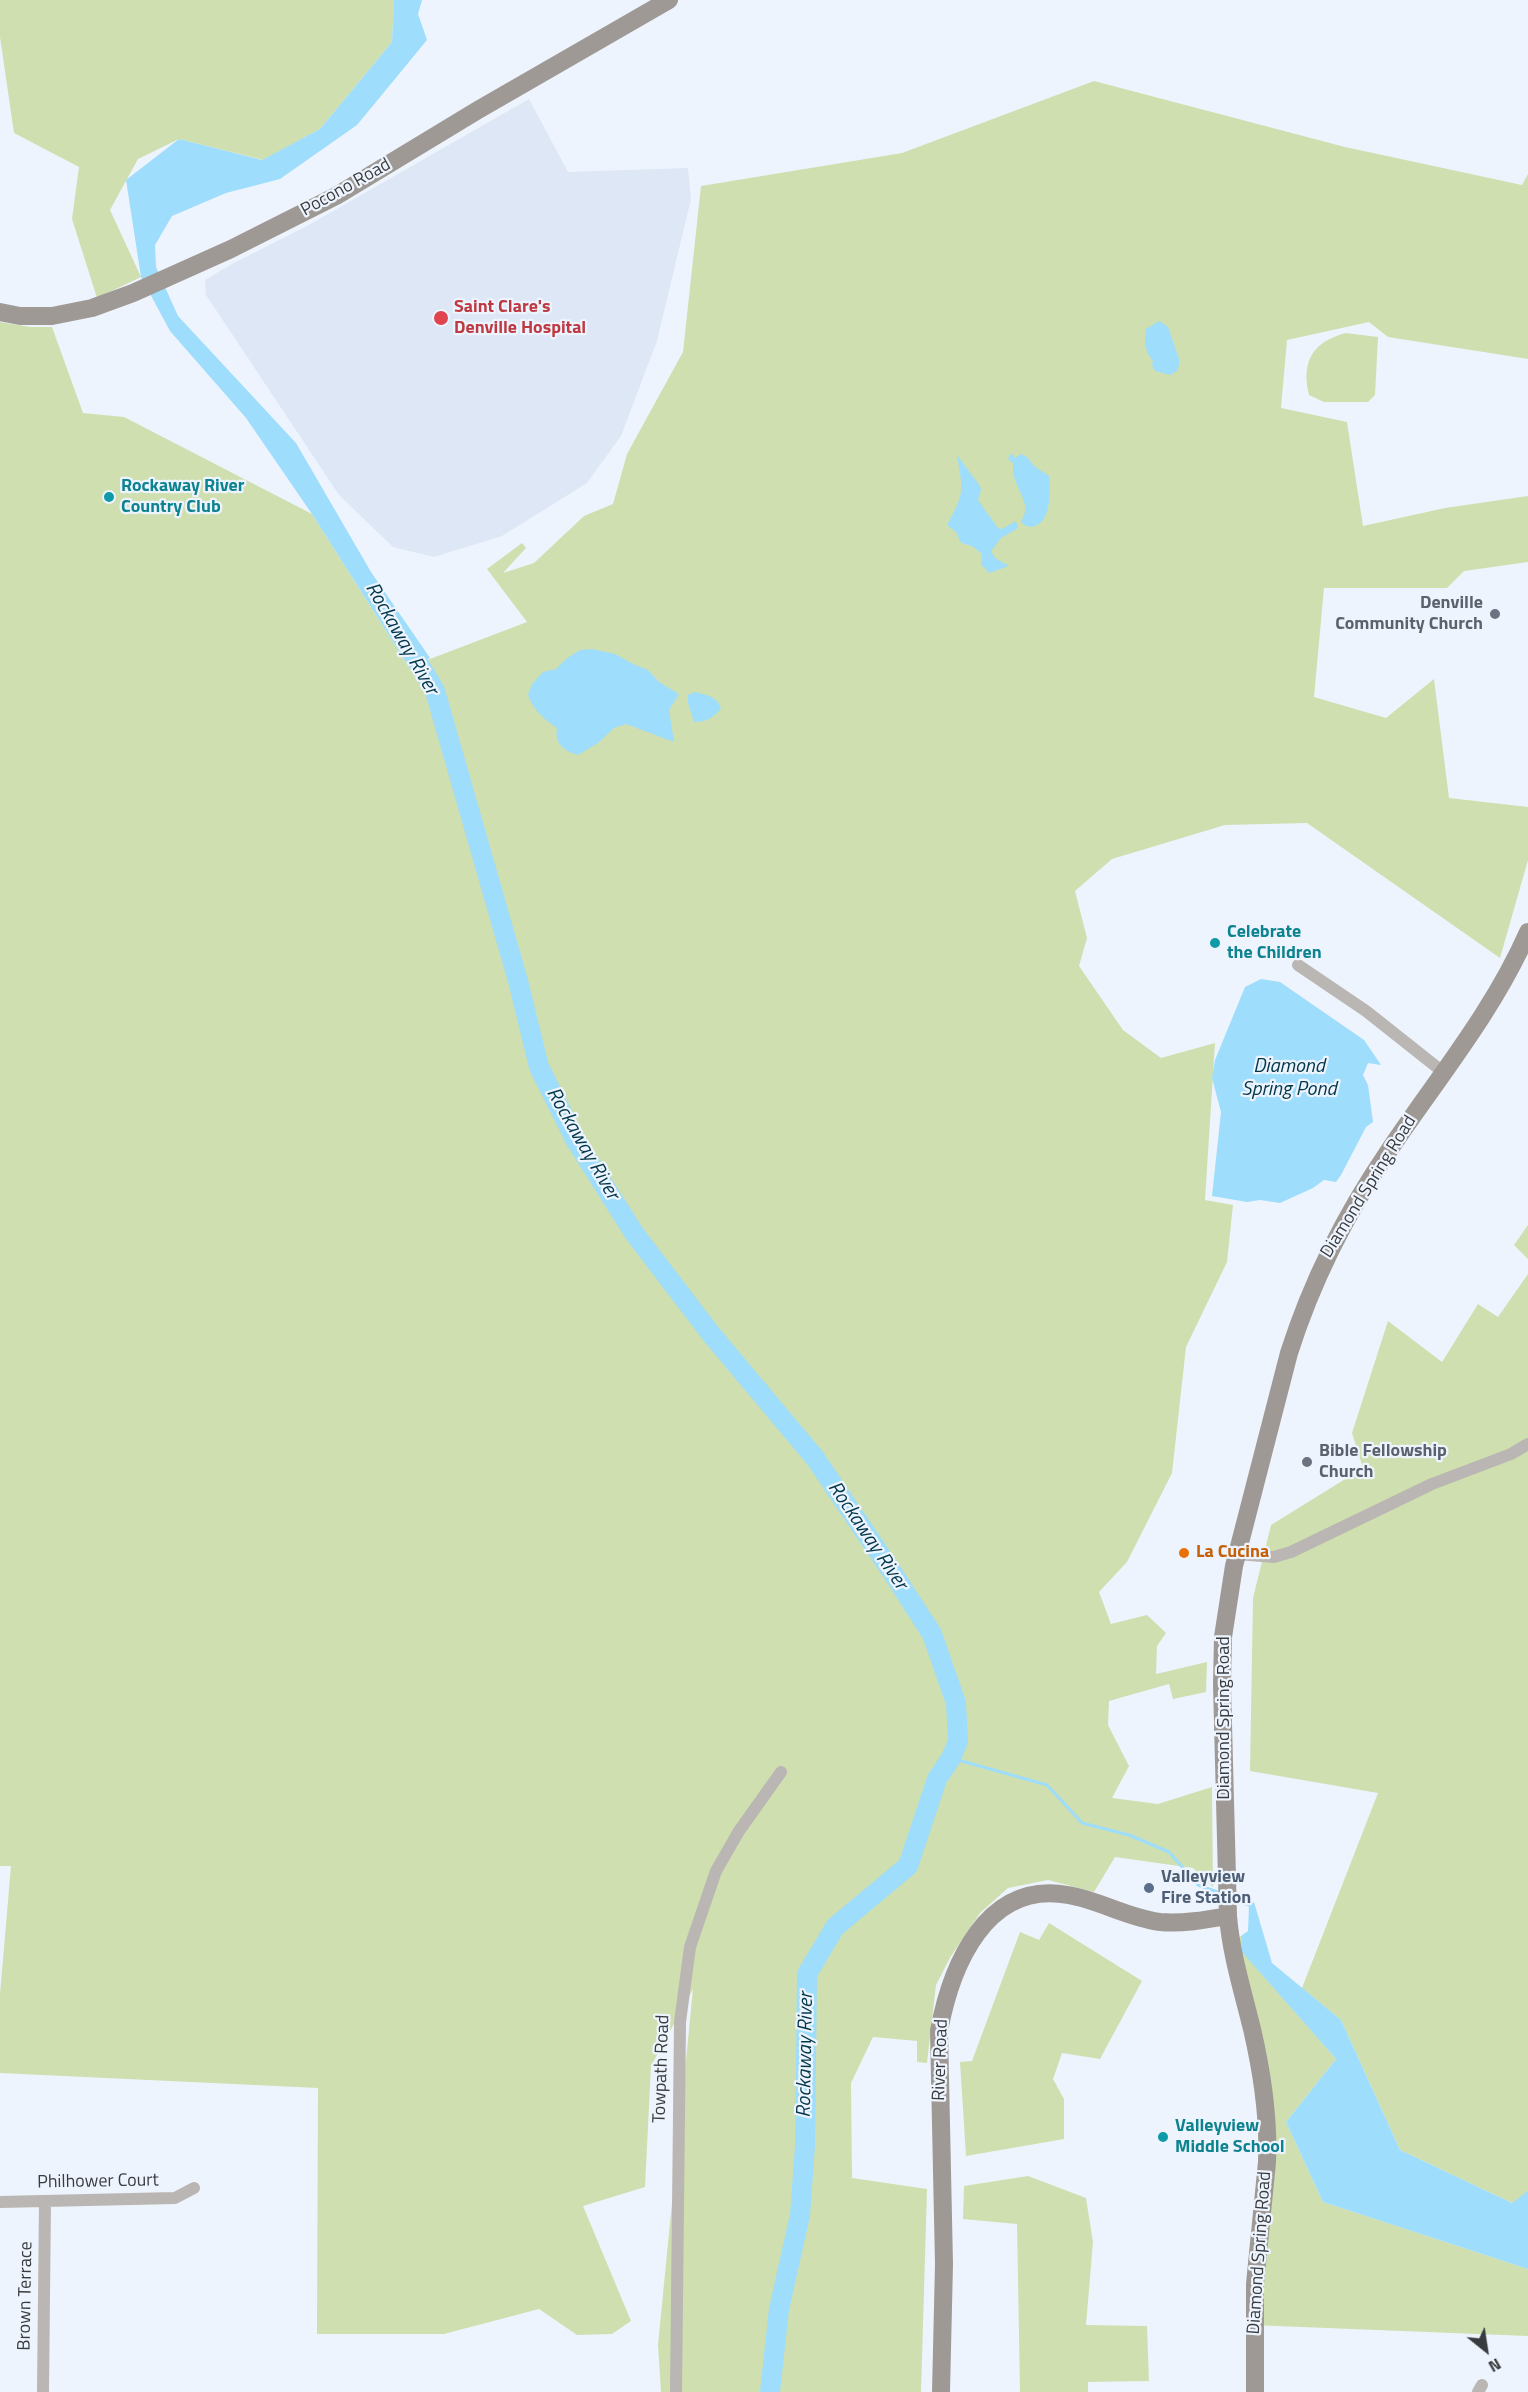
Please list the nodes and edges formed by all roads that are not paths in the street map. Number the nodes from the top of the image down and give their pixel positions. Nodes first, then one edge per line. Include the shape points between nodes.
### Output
1 (669, 0) edge
2 (0, 312) edge
3 (1528, 932) edge
4 (1298, 965) dead end
5 (1443, 1072) junction
6 (1528, 1444) edge
7 (1237, 1554) junction
8 (782, 1772) dead end
9 (1227, 1910) junction
10 (194, 2188) dead end
11 (45, 2201) junction
12 (0, 2202) edge
13 (43, 2392) edge
14 (676, 2392) edge
15 (941, 2392) edge
16 (1255, 2392) edge

1 - 2 street, Pocono Road via 336,196 171,276 76,312 32,316
3 - 5 street, Diamond Spring Road via 1502,985
4 - 5 street via 1366,1011
5 - 7 street, Diamond Spring Road via 1343,1224 1310,1292 1288,1353
6 - 7 street via 1432,1484 1291,1552 1274,1557
7 - 9 street, Diamond Spring Road via 1222,1655
8 - 14 street, Towpath Road via 739,1831 716,1871 690,1947 680,2022
9 - 15 street, River Road via 1186,1922 1162,1922 1081,1897 1034,1894 997,1912 968,1945 945,1998 939,2031 944,2264
9 - 16 street, Diamond Spring Road via 1258,2058 1267,2136 1254,2317
10 - 11 street, Philhower Court via 175,2198
11 - 12 street, Philhower Court
11 - 13 street, Brown Terrace

